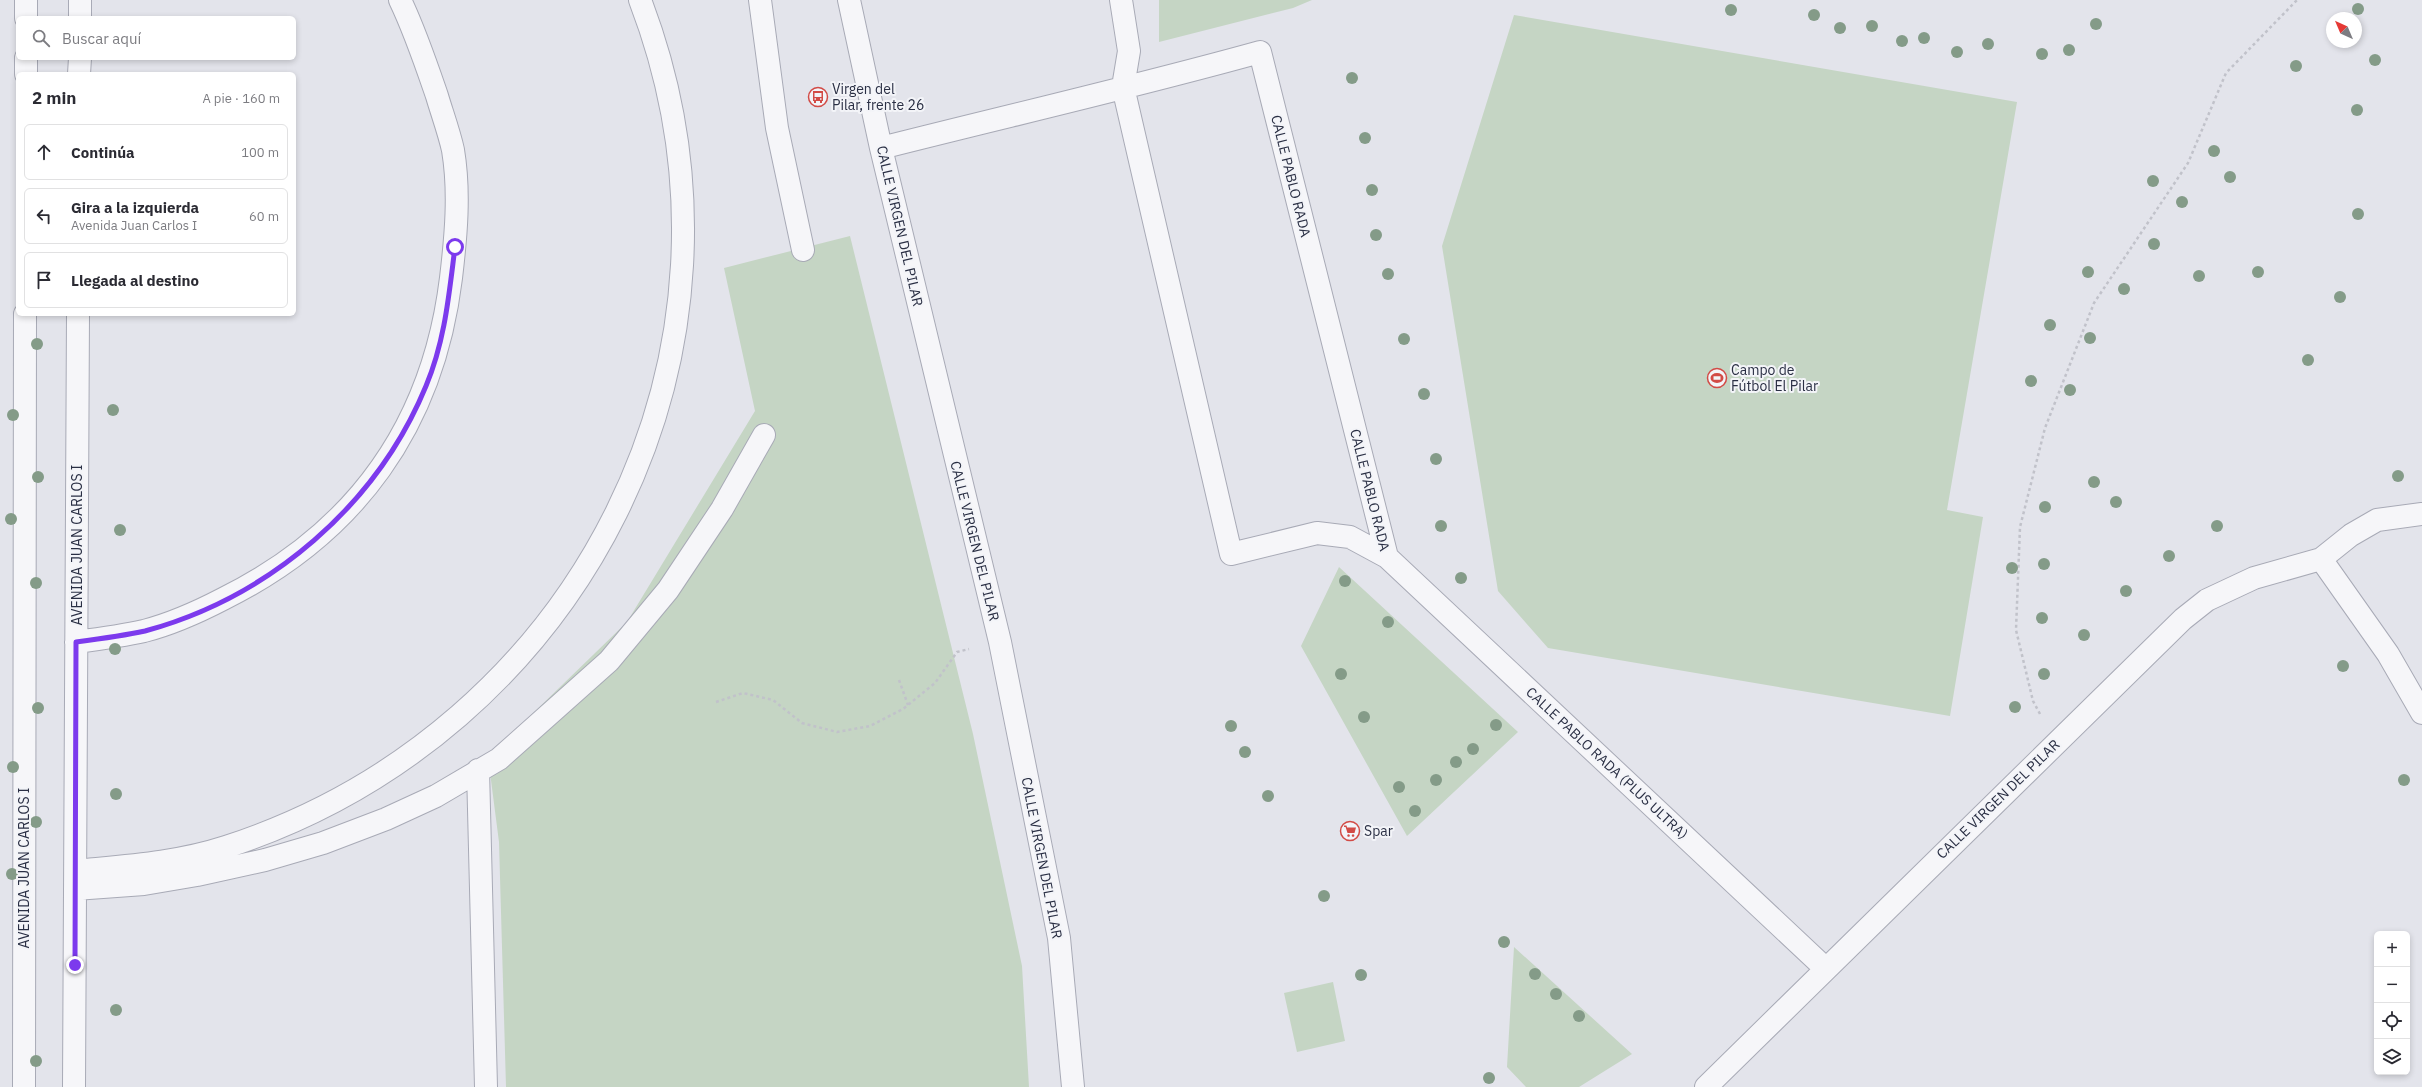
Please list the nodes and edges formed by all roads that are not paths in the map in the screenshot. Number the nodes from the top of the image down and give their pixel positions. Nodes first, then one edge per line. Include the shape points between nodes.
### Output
1 (26, 0) edge
2 (80, 0) edge
3 (400, 0) edge
4 (640, 0) edge
5 (760, 0) edge
6 (849, 0) edge
7 (1121, 0) edge
8 (26, 16) edge
9 (80, 16) edge
10 (26, 60) edge
11 (80, 60) edge
12 (26, 72) edge
13 (80, 72) edge
14 (1123, 87) junction
15 (881, 148) junction
16 (803, 250) dead end
17 (25, 316) edge
18 (78, 316) edge
19 (764, 435) dead end
20 (2422, 514) edge
21 (1387, 557) junction
22 (2321, 559) junction
23 (76, 642) junction
24 (2422, 713) edge
25 (478, 770) junction
26 (76, 880) junction
27 (1826, 969) junction
28 (24, 1087) edge
29 (74, 1087) edge
30 (486, 1087) edge
31 (1073, 1087) edge
32 (1706, 1087) edge

1 - 8 street
2 - 9 street
3 - 23 street via 418,42 442,113 452,149 456,186 455,247 446,319 427,385 409,423 385,464 361,494 329,527 290,561 251,586 175,621 144,631
4 - 26 street via 661,62 681,169 681,282 672,349 653,427 617,515 563,603 506,672 444,729 383,773 326,806 271,831 204,853
5 - 16 street via 777,128
6 - 15 street, CALLE VIRGEN DEL PILAR
7 - 14 street, CALLE PABLO RADA via 1129,51
10 - 12 street
11 - 13 street
14 - 15 street
14 - 21 street, CALLE PABLO RADA via 1231,554 1316,533 1350,537
14 - 21 street, CALLE PABLO RADA via 1260,52
15 - 31 street, CALLE VIRGEN DEL PILAR via 1000,642 1059,938
17 - 28 street, AVENIDA JUAN CARLOS I
18 - 23 street, AVENIDA JUAN CARLOS I
19 - 25 street via 722,509 668,590 609,661 499,759
20 - 22 street via 2377,520
21 - 27 street, CALLE PABLO RADA (PLUS ULTRA)
22 - 24 street via 2388,654
22 - 27 street, CALLE VIRGEN DEL PILAR via 2254,578 2207,600 2183,619
23 - 26 street, AVENIDA JUAN CARLOS I
25 - 26 street via 436,796 386,819 316,845 264,860 144,884
25 - 30 street
26 - 29 street, AVENIDA JUAN CARLOS I
27 - 32 street, CALLE VIRGEN DEL PILAR

